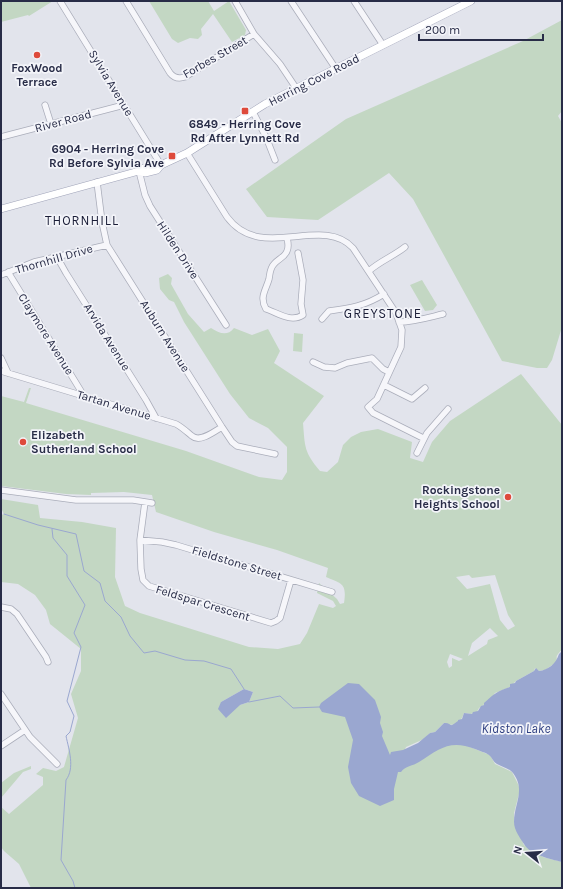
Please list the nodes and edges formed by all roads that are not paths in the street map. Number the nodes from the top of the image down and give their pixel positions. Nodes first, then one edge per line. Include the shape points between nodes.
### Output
1 (60, 1) edge
2 (126, 1) edge
3 (235, 1) edge
4 (291, 1) edge
5 (354, 1) edge
6 (471, 1) edge
7 (254, 34) junction
8 (383, 45) junction
9 (336, 69) junction
10 (296, 88) junction
11 (45, 105) dead end
12 (124, 105) junction
13 (253, 112) junction
14 (51, 124) junction
15 (1, 138) edge
16 (188, 153) junction
17 (276, 160) dead end
18 (161, 166) junction
19 (139, 172) junction
20 (97, 182) junction
21 (1, 209) edge
22 (287, 238) junction
23 (107, 245) junction
24 (405, 247) dead end
25 (298, 253) dead end
26 (57, 257) junction
27 (369, 271) junction
28 (8, 272) junction
29 (1, 276) edge
30 (384, 294) junction
31 (443, 314) dead end
32 (322, 319) dead end
33 (399, 322) junction
34 (226, 324) dead end
35 (1, 358) edge
36 (313, 362) dead end
37 (1, 371) edge
38 (389, 372) junction
39 (8, 373) junction
40 (384, 385) junction
41 (425, 388) dead end
42 (84, 396) junction
43 (448, 409) dead end
44 (156, 418) junction
45 (222, 427) junction
46 (423, 438) junction
47 (417, 453) dead end
48 (275, 454) dead end
49 (1, 490) edge
50 (145, 502) junction
51 (152, 503) dead end
52 (140, 540) junction
53 (292, 580) junction
54 (332, 592) dead end
55 (1, 607) edge
56 (48, 662) dead end
57 (1, 694) edge
58 (25, 730) junction
59 (1, 746) edge
60 (57, 764) dead end

1 - 12 street, Sylvia Avenue
2 - 7 street, Forbes Street via 174,77 185,77
3 - 7 street
4 - 9 street
5 - 8 street
6 - 8 main road, Herring Cove Road
7 - 10 street via 280,64
8 - 9 main road, Herring Cove Road
9 - 10 main road, Herring Cove Road
10 - 13 main road, Herring Cove Road
11 - 14 street
12 - 14 street, River Road
12 - 18 street, Sylvia Avenue
13 - 16 main road, Herring Cove Road
13 - 17 street
14 - 15 street, River Road
16 - 18 main road, Herring Cove Road
16 - 22 street via 227,217 237,228 257,237
18 - 19 main road, Herring Cove Road via 158,170 145,174
19 - 20 main road, Herring Cove Road
19 - 34 street, Hilden Drive via 150,206
20 - 21 main road, Herring Cove Road
20 - 23 street, Auburn Avenue
22 - 25 street via 287,251 271,269 262,301 266,309 294,319 303,315 303,280
22 - 27 street via 340,238 353,248
23 - 26 street, Thornhill Drive
23 - 45 street, Auburn Avenue
24 - 27 street
26 - 28 street, Thornhill Drive
26 - 44 street, Arvida Avenue
27 - 30 street
28 - 29 street, Thornhill Drive
28 - 42 street, Claymore Avenue
30 - 32 street via 371,302 329,311
30 - 33 street
31 - 33 street
33 - 38 street via 402,330 401,347
35 - 39 street
36 - 38 street via 335,368 372,358
37 - 39 street, Tartan Avenue
38 - 40 street
39 - 42 street, Tartan Avenue
40 - 41 street via 412,399
40 - 46 street via 377,399 368,407 370,410
42 - 44 street, Tartan Avenue
43 - 46 street
44 - 45 street, Tartan Avenue via 181,426 192,437 198,439
45 - 48 street, Auburn Avenue via 237,446
46 - 47 street
49 - 50 street via 76,500
50 - 51 street
50 - 52 street, Feldspar Crescent
52 - 53 street, Fieldstone Street via 176,545
52 - 53 street, Feldspar Crescent via 142,577 147,585 268,623 280,618
53 - 54 street, Fieldstone Street
55 - 56 street via 11,609 17,614
57 - 58 street
58 - 59 street
58 - 60 street

